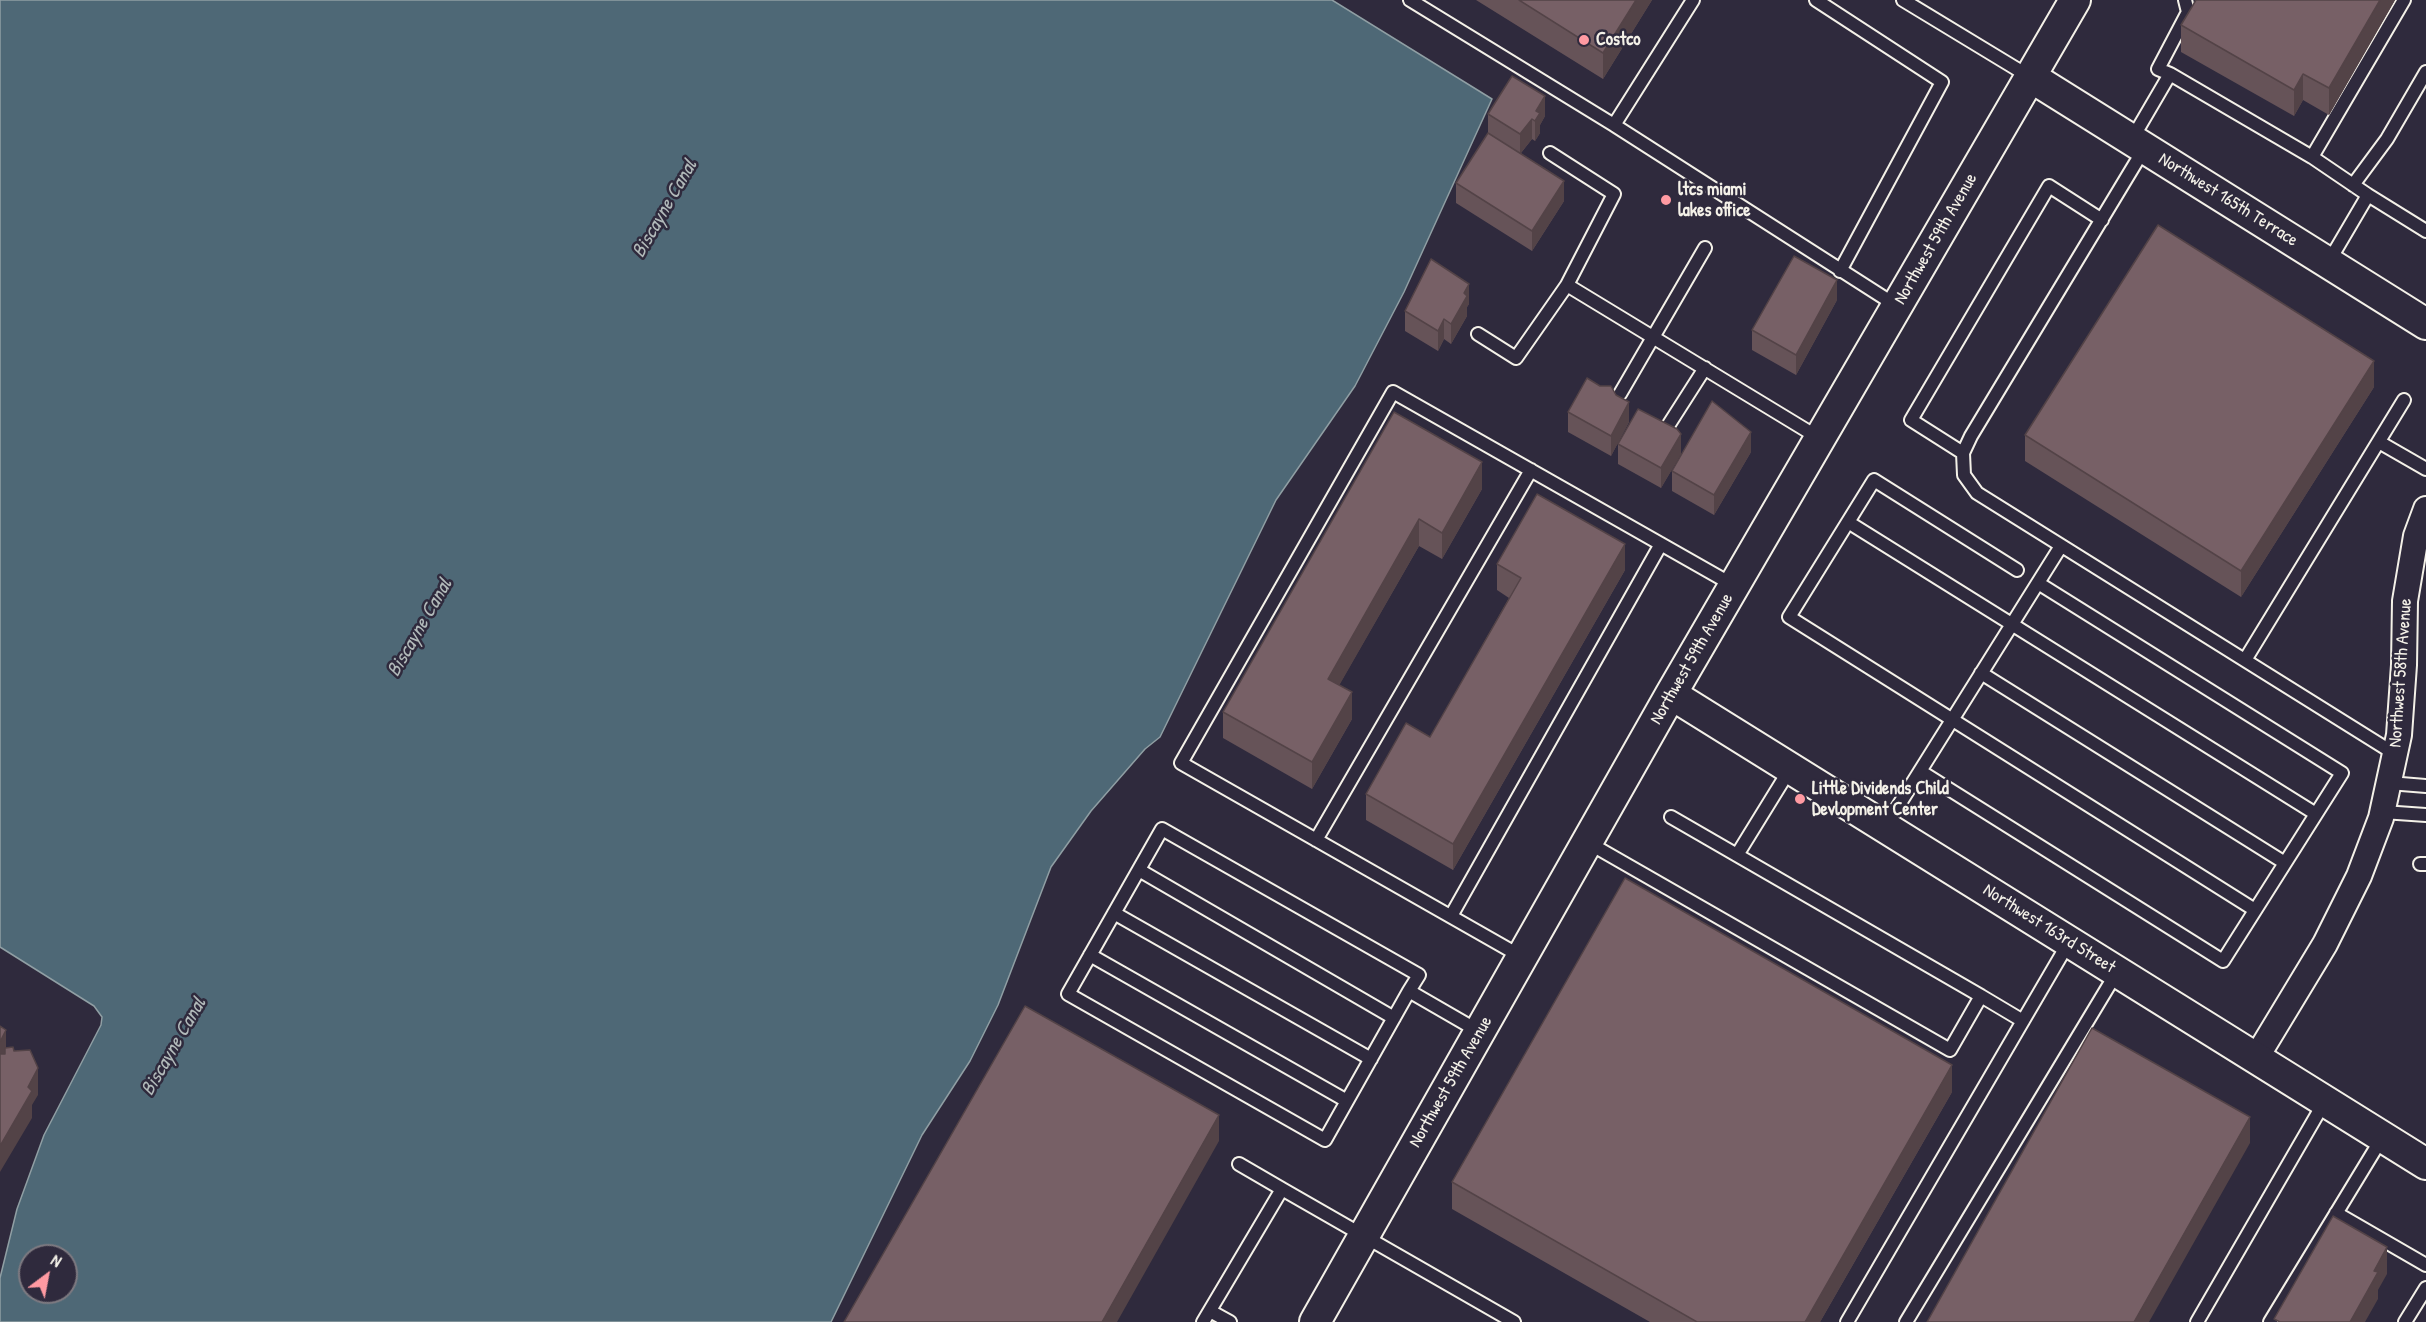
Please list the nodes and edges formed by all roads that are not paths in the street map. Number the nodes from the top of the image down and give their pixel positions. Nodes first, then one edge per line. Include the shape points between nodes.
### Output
1 (1410, 0) edge
2 (1694, 0) edge
3 (1816, 0) edge
4 (1903, 0) edge
5 (2075, 0) edge
6 (2185, 0) edge
7 (2404, 0) edge
8 (2426, 72) edge
9 (2170, 74) junction
10 (2031, 77) junction
11 (1614, 125) junction
12 (2138, 144) junction
13 (1550, 153) dead end
14 (2312, 157) junction
15 (2353, 184) junction
16 (2368, 195) junction
17 (2102, 220) junction
18 (2426, 231) edge
19 (1705, 248) dead end
20 (2328, 263) junction
21 (1840, 271) junction
22 (1567, 285) junction
23 (1897, 306) junction
24 (2426, 324) edge
25 (1478, 334) dead end
26 (1653, 337) junction
27 (1705, 368) junction
28 (1620, 393) dead end
29 (2403, 400) dead end
30 (1666, 429) edge
31 (1820, 438) junction
32 (2379, 442) junction
33 (1964, 453) junction
34 (2426, 469) edge
35 (1531, 470) junction
36 (2426, 509) edge
37 (1848, 522) junction
38 (2421, 536) edge
39 (1660, 544) junction
40 (2061, 546) junction
41 (2017, 570) dead end
42 (2417, 582) edge
43 (2038, 583) junction
44 (1734, 586) junction
45 (2012, 624) junction
46 (2245, 660) junction
47 (1982, 673) junction
48 (1671, 694) junction
49 (1952, 720) junction
50 (2395, 754) junction
51 (1791, 768) junction
52 (1920, 771) junction
53 (2389, 783) junction
54 (2426, 786) edge
55 (2383, 812) junction
56 (2316, 814) junction
57 (2426, 815) edge
58 (1671, 818) dead end
59 (1885, 827) junction
60 (1316, 840) junction
61 (1587, 842) junction
62 (1737, 855) junction
63 (2285, 863) junction
64 (1139, 870) junction
65 (2255, 910) junction
66 (1114, 913) junction
67 (1451, 916) junction
68 (2069, 942) junction
69 (1090, 955) junction
70 (1522, 957) junction
71 (2117, 972) junction
72 (1409, 991) junction
73 (1981, 996) junction
74 (1394, 1018) junction
75 (2023, 1021) junction
76 (1480, 1032) junction
77 (2256, 1058) junction
78 (1371, 1059) junction
79 (1347, 1101) junction
80 (2325, 1101) junction
81 (2382, 1137) junction
82 (2423, 1156) edge
83 (1239, 1164) dead end
84 (1282, 1189) junction
85 (2336, 1213) junction
86 (1365, 1234) junction
87 (2426, 1266) edge
88 (2426, 1288) edge
89 (1206, 1316) edge
90 (1230, 1322) edge
91 (1314, 1322) edge
92 (1514, 1322) edge
93 (1847, 1322) edge
94 (1906, 1322) edge
95 (2198, 1322) edge
96 (2270, 1322) edge
97 (2405, 1322) edge

1 - 11 lane
2 - 11 lane
3 - 21 lane via 1942,82
4 - 10 lane
5 - 10 street, Northwest 59th Avenue
6 - 9 lane via 2188,12 2158,69
7 - 14 lane
8 - 15 lane via 2386,139
9 - 12 lane
9 - 14 lane
10 - 12 street, Northwest 165th Terrace
10 - 23 street, Northwest 59th Avenue
11 - 21 lane
12 - 17 lane
12 - 20 street, Northwest 165th Terrace
13 - 22 lane via 1614,194
14 - 15 lane
15 - 16 lane
16 - 18 lane
16 - 20 lane
17 - 33 lane
17 - 33 lane via 2049,186 1911,420
19 - 26 lane
20 - 24 street, Northwest 165th Terrace
21 - 23 lane
22 - 25 lane via 1516,358
22 - 26 lane
23 - 31 street, Northwest 59th Avenue
26 - 27 lane
26 - 28 lane
27 - 30 lane
27 - 31 lane
29 - 32 lane
31 - 44 street, Northwest 59th Avenue
32 - 34 lane
32 - 46 lane
33 - 40 lane via 1964,475 1977,493
35 - 39 lane
35 - 60 lane
35 - 60 lane via 1393,392 1181,764
36 - 38 street, Northwest 58th Avenue
37 - 41 lane via 1874,480
37 - 45 lane
37 - 49 lane via 1789,617
38 - 42 street, Northwest 58th Avenue
39 - 44 lane
39 - 67 lane
40 - 43 lane
40 - 46 lane
42 - 50 street, Northwest 58th Avenue
43 - 45 lane
43 - 56 lane via 2342,773
44 - 48 street, Northwest 59th Avenue
45 - 47 lane
45 - 56 lane
46 - 50 lane
47 - 49 lane
47 - 63 lane
48 - 51 street, Northwest 163rd Street
48 - 61 street, Northwest 59th Avenue
49 - 52 lane
49 - 65 lane
50 - 53 street, Northwest 58th Avenue
51 - 59 street, Northwest 163rd Street
51 - 62 lane
52 - 59 lane
52 - 65 lane via 2223,961
53 - 54 lane
53 - 55 street, Northwest 58th Avenue
55 - 57 lane
55 - 77 street, Northwest 58th Avenue via 2359,876 2325,944
56 - 63 lane
58 - 62 lane
59 - 68 street, Northwest 163rd Street
60 - 67 lane
61 - 70 street, Northwest 59th Avenue
61 - 73 lane via 1950,1050
62 - 73 lane
63 - 65 lane
64 - 66 lane
64 - 72 lane via 1162,829 1419,975
64 - 74 lane
66 - 69 lane
66 - 78 lane
67 - 70 lane
68 - 71 street, Northwest 163rd Street
68 - 75 lane
69 - 79 lane
69 - 79 lane via 1068,994 1325,1140
70 - 76 street, Northwest 59th Avenue
71 - 77 street, Northwest 163rd Street
71 - 94 lane
72 - 74 lane
72 - 76 lane
73 - 75 lane
74 - 78 lane
75 - 93 lane
76 - 86 street, Northwest 59th Avenue
77 - 80 street, Northwest 163rd Street
78 - 79 lane
80 - 81 street, Northwest 163rd Street
80 - 95 lane
81 - 82 street, Northwest 163rd Street
81 - 85 lane
83 - 84 lane
84 - 86 lane
84 - 89 lane
85 - 87 lane
85 - 96 lane
86 - 91 street, Northwest 59th Avenue
86 - 92 lane
88 - 97 lane
89 - 90 lane

